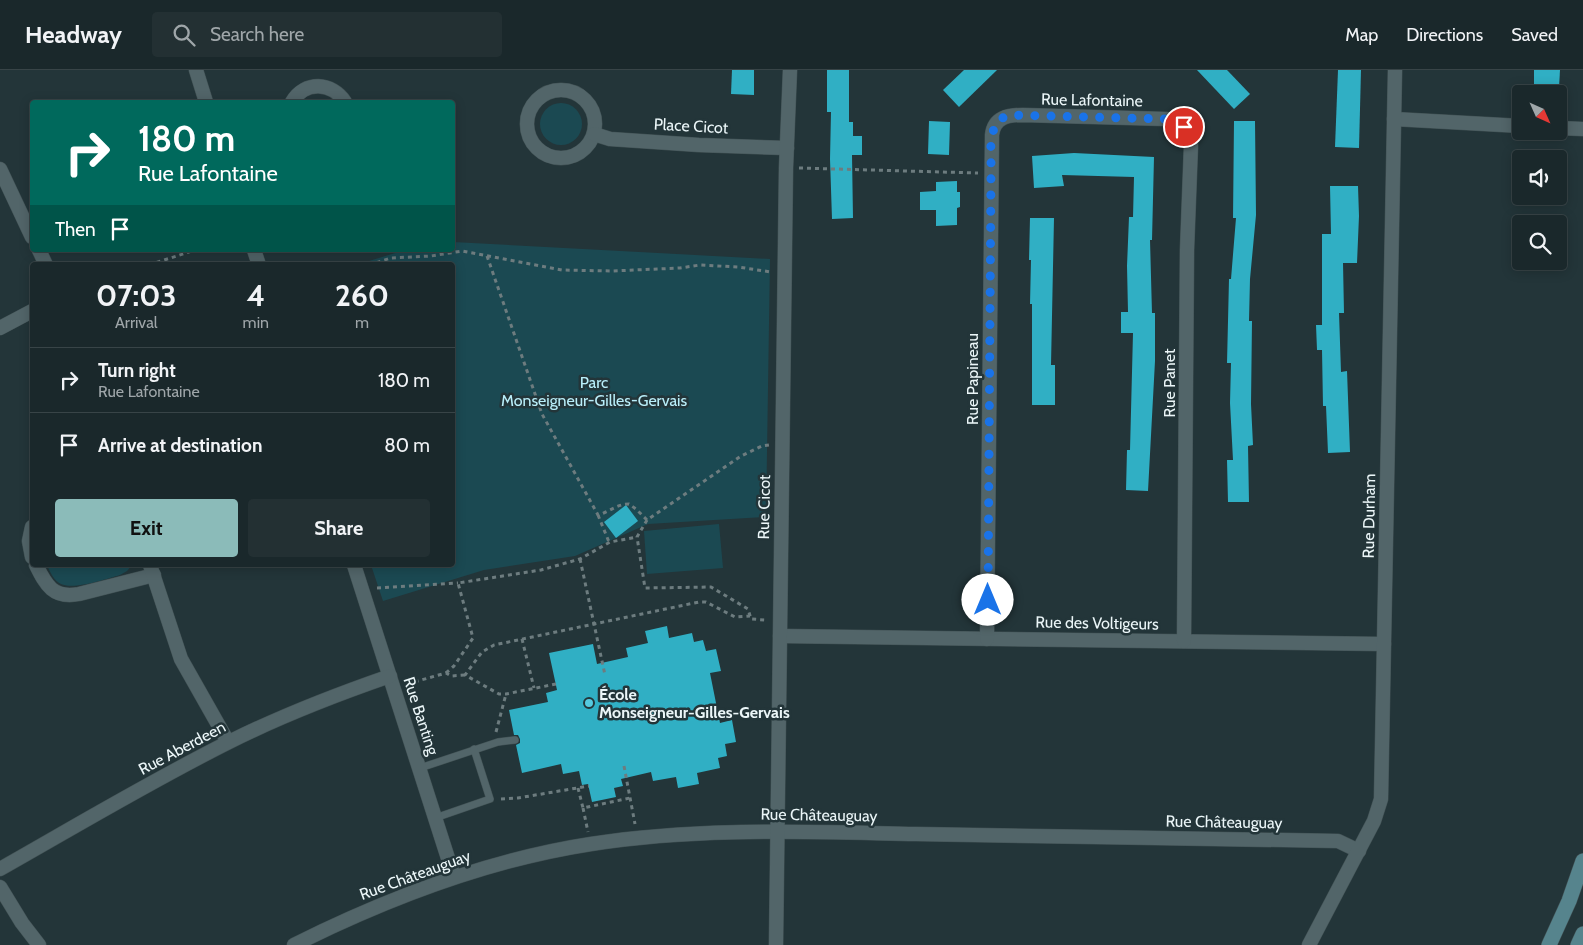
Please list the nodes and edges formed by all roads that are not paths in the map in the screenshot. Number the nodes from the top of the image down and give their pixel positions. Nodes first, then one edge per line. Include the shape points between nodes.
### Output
1 (196, 70) edge
2 (790, 70) edge
3 (1395, 70) edge
4 (205, 100) edge
5 (294, 100) edge
6 (344, 100) edge
7 (1394, 119) junction
8 (998, 121) joint
9 (1512, 126) edge
10 (1184, 127) joint
11 (1568, 128) edge
12 (1583, 129) edge
13 (594, 134) junction
14 (787, 148) junction
15 (0, 169) edge
16 (30, 233) edge
17 (30, 312) edge
18 (0, 328) edge
19 (37, 567) edge
20 (355, 567) edge
21 (152, 570) edge
22 (780, 636) junction
23 (987, 639) junction
24 (1184, 641) junction
25 (1384, 644) junction
26 (390, 676) junction
27 (516, 740) dead end
28 (228, 742) junction
29 (474, 750) junction
30 (420, 768) junction
31 (435, 818) junction
32 (777, 832) junction
33 (1359, 851) junction
34 (0, 869) edge
35 (1582, 869) edge
36 (454, 877) junction
37 (0, 887) edge
38 (1583, 934) edge
39 (39, 945) edge
40 (294, 945) edge
41 (776, 945) edge
42 (1309, 945) edge
43 (1549, 945) edge
44 (1578, 945) edge

1 - 4 street
2 - 14 street, Rue Cicot
3 - 7 street, Rue Durham
5 - 6 street via 304,90 323,86 333,89
7 - 9 street
7 - 25 street, Rue Durham
8 - 10 street, Rue Lafontaine via 1009,115 1166,119
8 - 23 street, Rue Papineau via 992,131 991,173
10 - 24 street, Rue Panet via 1191,145 1187,250
11 - 12 street
13 - 13 street via 592,109 577,93 566,90 545,93 536,100 526,120 531,142 549,157 572,157 583,151
13 - 14 street, Place Cicot via 610,139
14 - 22 street, Rue Cicot
15 - 16 street
17 - 18 street
19 - 21 street via 49,587 67,595
20 - 26 street, Rue Banting
21 - 28 street via 181,659
22 - 23 street, Rue des Voltigeurs
22 - 32 street, Rue Cicot
23 - 24 street, Rue des Voltigeurs
24 - 25 street, Rue des Voltigeurs
25 - 33 street, Rue Durham via 1381,799
26 - 28 street, Rue Aberdeen
26 - 30 street, Rue Banting
27 - 29 lane
28 - 34 street, Rue Aberdeen
29 - 30 lane
29 - 31 lane via 490,799
30 - 31 street, Rue Banting
31 - 36 street, Rue Banting
32 - 33 street, Rue Châteauguay via 1338,841
32 - 36 street, Rue Châteauguay via 637,837 547,853
32 - 41 street, Rue Cicot
33 - 42 street, Rue Durham
35 - 43 street
36 - 40 street, Rue Châteauguay via 386,902
37 - 39 street
38 - 44 street

